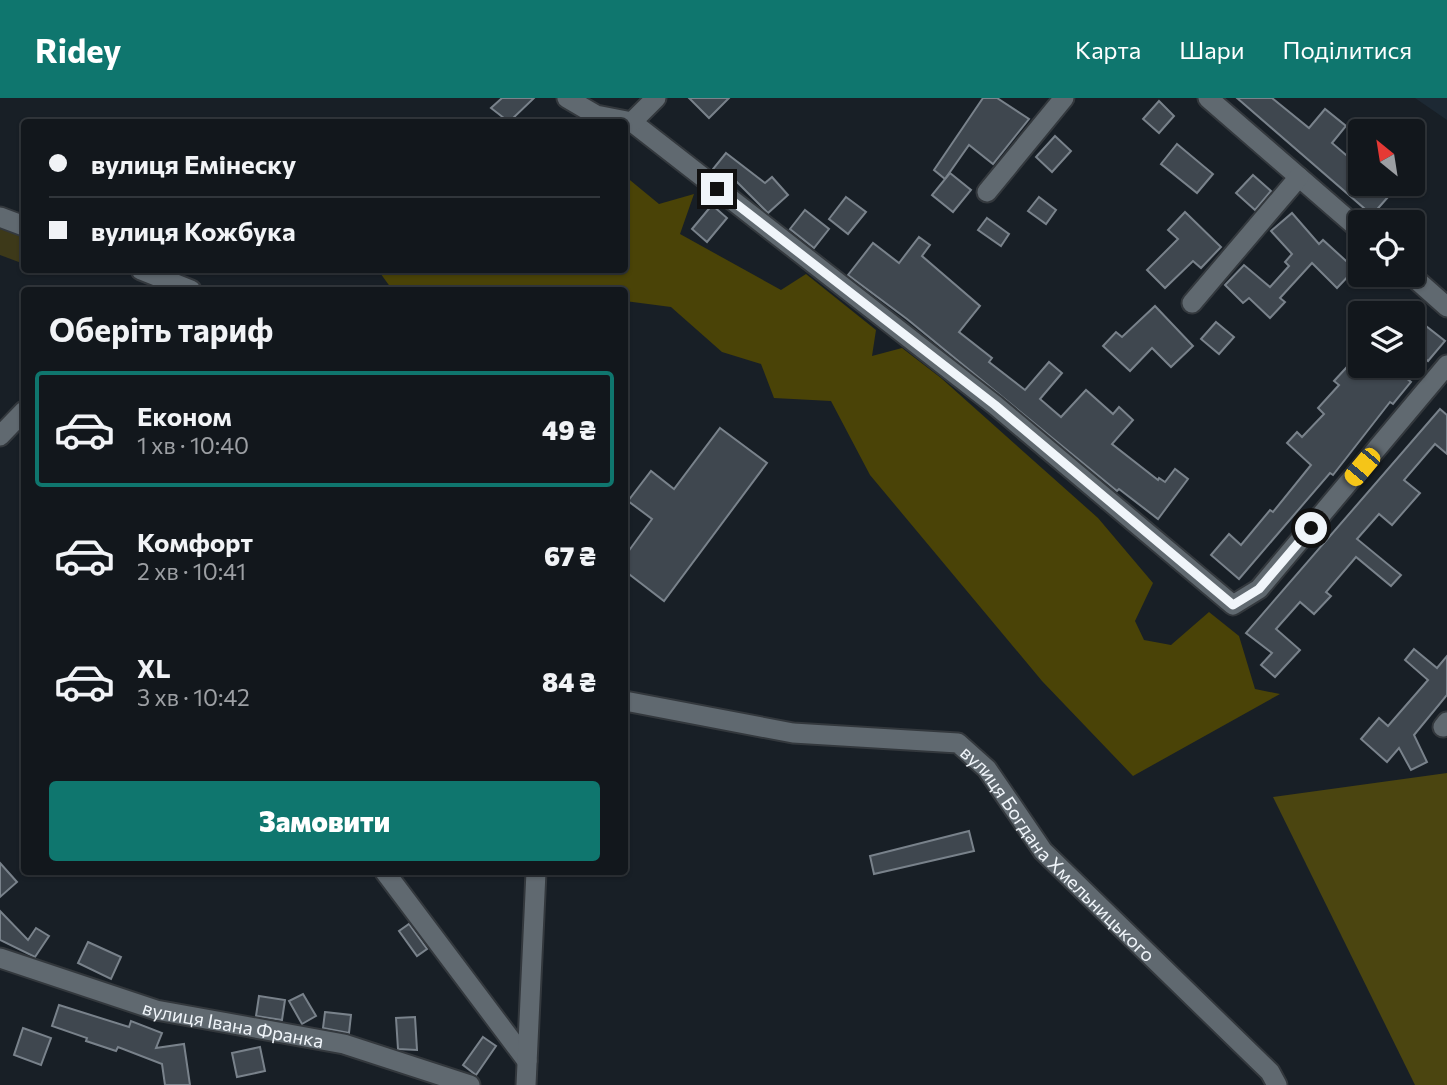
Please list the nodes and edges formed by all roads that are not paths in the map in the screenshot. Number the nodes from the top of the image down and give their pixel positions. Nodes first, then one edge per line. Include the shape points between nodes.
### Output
1 (567, 98) edge
2 (656, 98) edge
3 (1064, 98) edge
4 (1208, 98) edge
5 (617, 119) edge
6 (628, 121) edge
7 (632, 122) junction
8 (1299, 177) junction
9 (987, 192) dead end
10 (0, 217) edge
11 (1348, 220) edge
12 (21, 225) edge
13 (148, 273) edge
14 (184, 287) edge
15 (1424, 287) edge
16 (1192, 303) dead end
17 (1447, 307) edge
18 (1447, 365) edge
19 (21, 414) edge
20 (0, 436) edge
21 (628, 702) edge
22 (387, 875) edge
23 (536, 875) edge
24 (0, 958) edge
25 (527, 1061) junction
26 (470, 1085) edge
27 (526, 1085) edge
28 (1277, 1085) edge

1 - 5 street via 596,115
2 - 7 street
3 - 9 street
4 - 8 street
6 - 7 street
7 - 18 street via 995,405 1233,605 1259,589
8 - 11 street
8 - 16 street
10 - 12 street
13 - 14 street
15 - 17 street
19 - 20 street
21 - 28 street, вулиця Богдана Хмельницького via 793,733 958,743 987,769 1043,851 1270,1072
22 - 25 street
23 - 25 street
24 - 26 street, вулиця Івана Франка via 156,1010 344,1044
25 - 27 street

